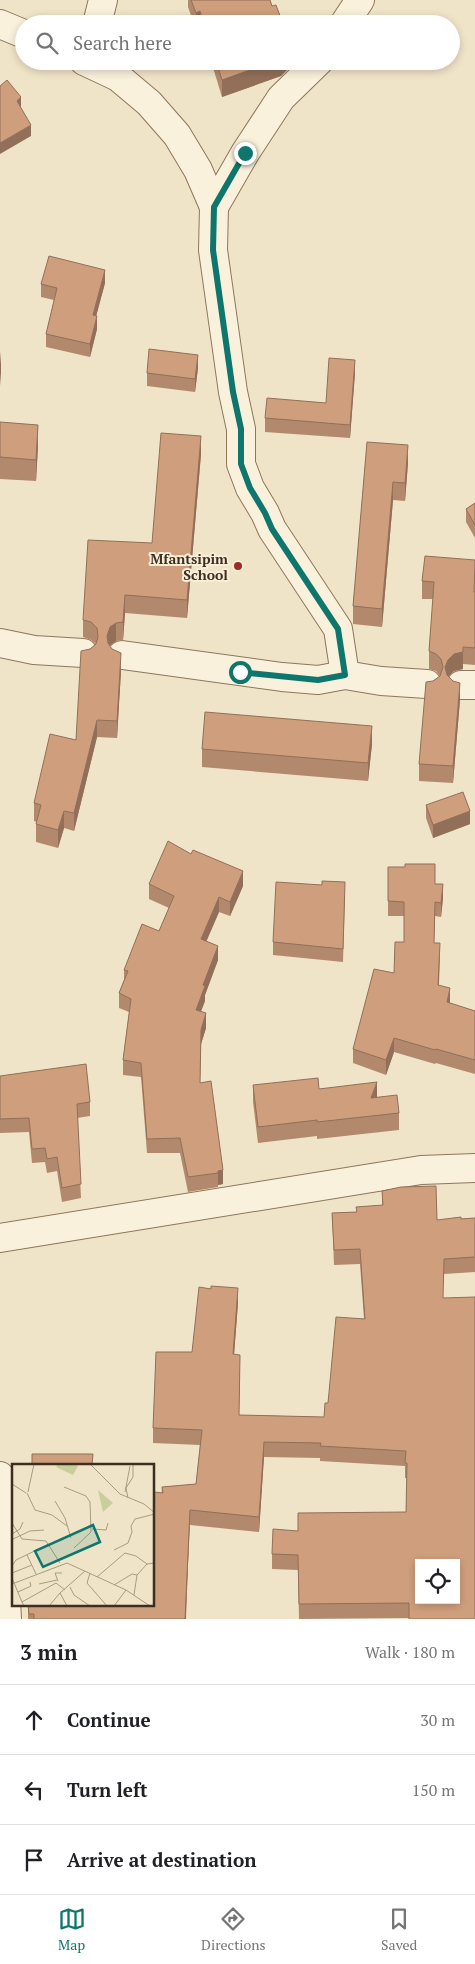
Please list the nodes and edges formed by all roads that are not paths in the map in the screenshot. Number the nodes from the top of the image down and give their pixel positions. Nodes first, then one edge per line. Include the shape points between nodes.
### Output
1 (103, 0) edge
2 (360, 0) edge
3 (99, 15) edge
4 (350, 15) edge
5 (0, 24) edge
6 (15, 30) edge
7 (103, 70) edge
8 (310, 70) edge
9 (214, 207) junction
10 (0, 643) edge
11 (82, 653) edge
12 (122, 655) edge
13 (345, 675) junction
14 (427, 684) edge
15 (475, 1168) edge
16 (0, 1238) edge
17 (0, 1476) edge
18 (8, 1619) edge

1 - 3 street
2 - 4 street
5 - 6 street
7 - 9 street via 118,77 149,103 177,135 198,170
8 - 9 street via 281,98
9 - 13 street via 213,250 241,429 241,464 272,529 338,629
10 - 11 street via 34,650
12 - 13 street via 318,680
13 - 14 street
15 - 16 street via 421,1170
17 - 18 street

